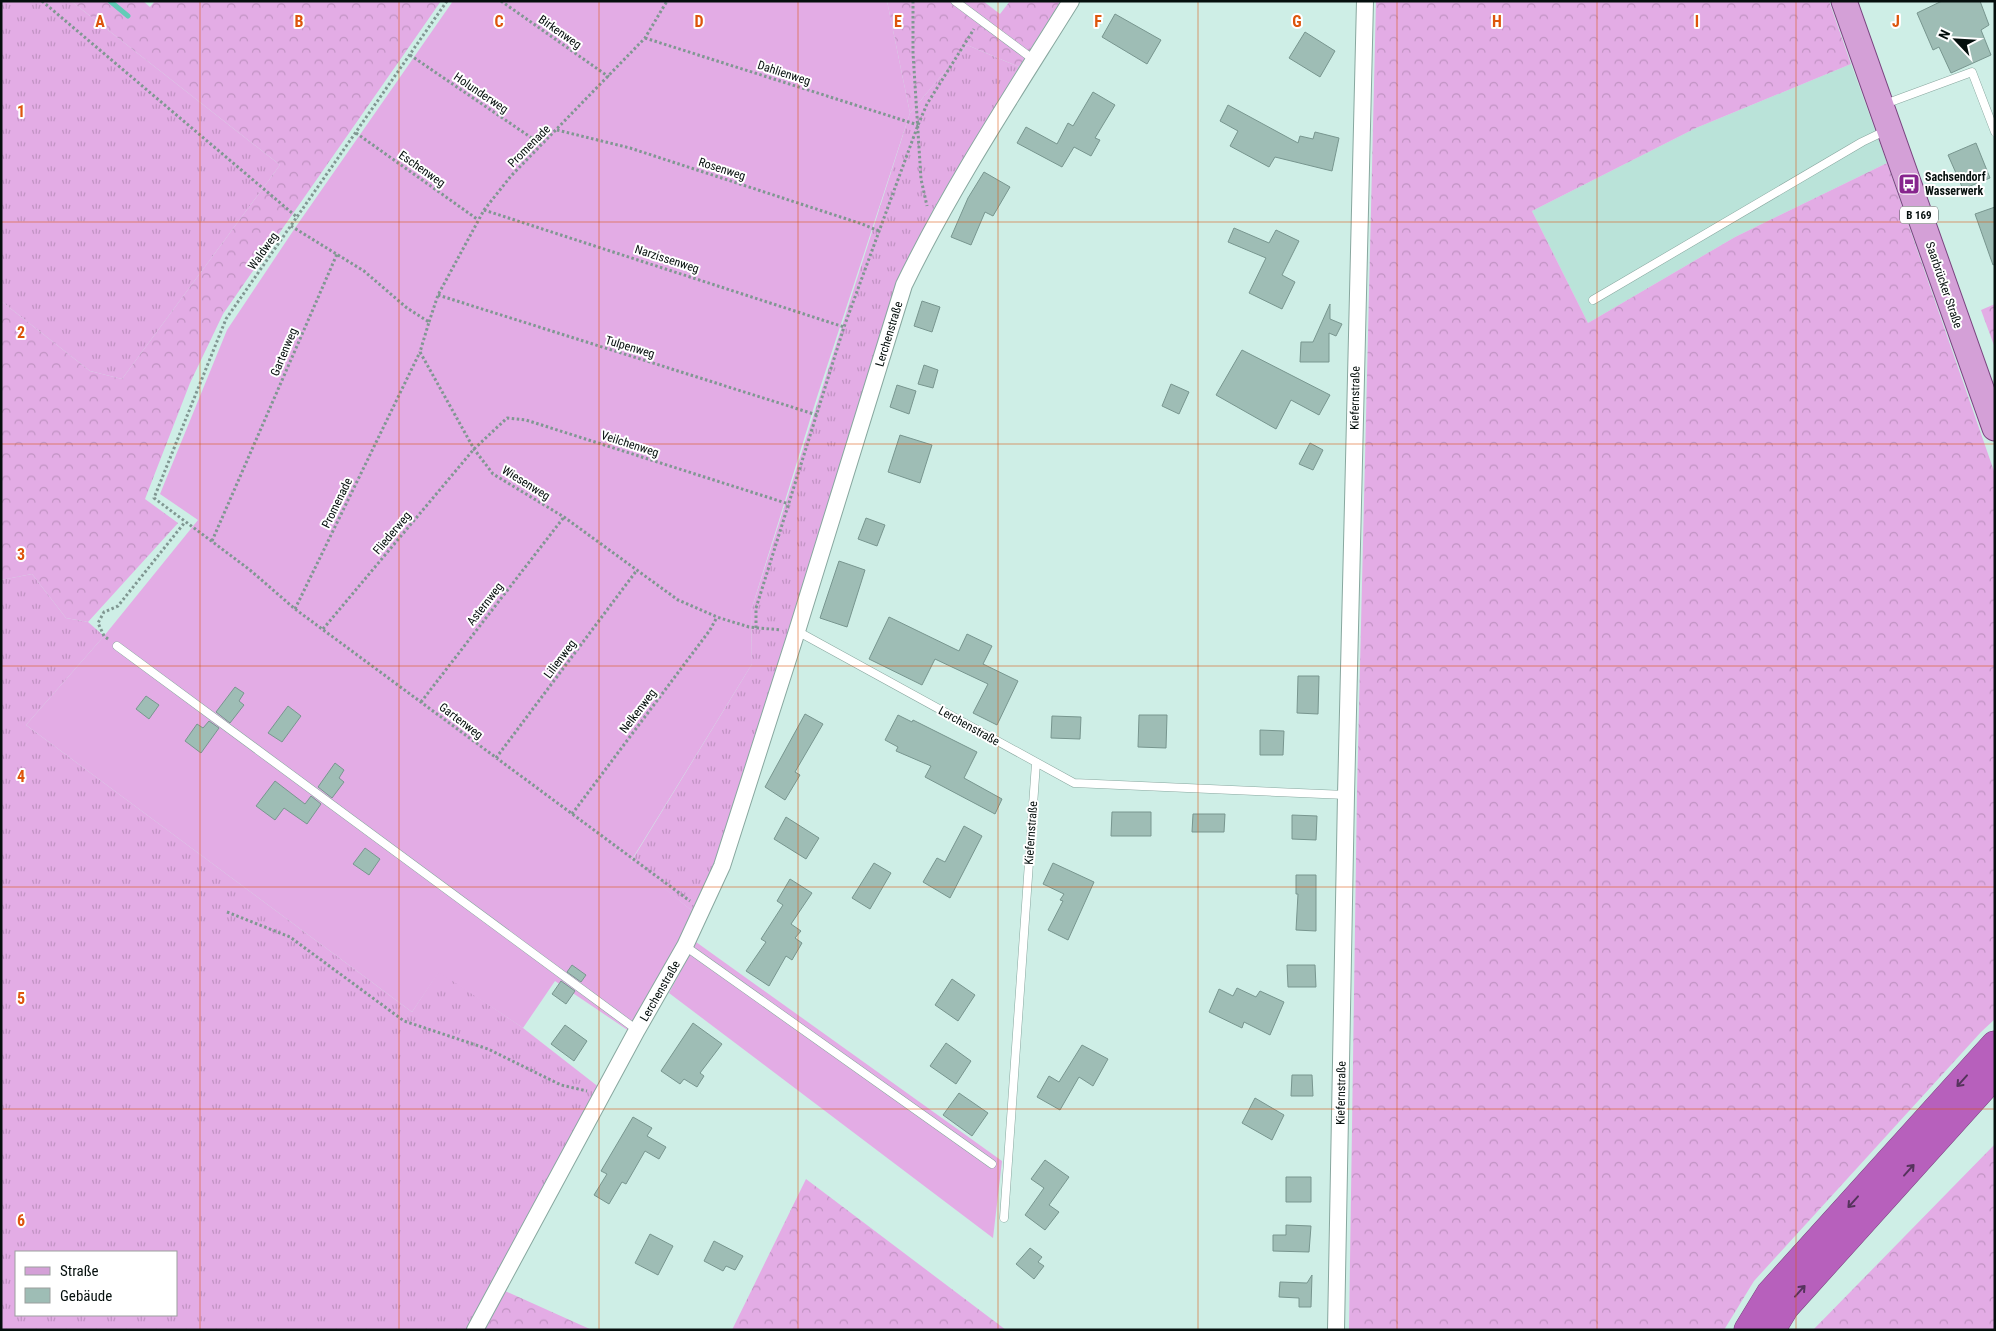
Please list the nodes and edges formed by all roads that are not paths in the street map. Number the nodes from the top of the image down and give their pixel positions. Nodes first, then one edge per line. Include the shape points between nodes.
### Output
1 (955, 1) edge
2 (1071, 1) edge
3 (1365, 1) edge
4 (1844, 1) edge
5 (1034, 60) junction
6 (1881, 106) junction
7 (1889, 129) junction
8 (1995, 132) edge
9 (1593, 300) dead end
10 (1995, 428) edge
11 (797, 631) junction
12 (117, 646) road end
13 (1036, 763) junction
14 (1346, 795) junction
15 (686, 946) junction
16 (637, 1030) junction
17 (1995, 1045) edge
18 (1995, 1074) edge
19 (992, 1164) dead end
20 (1004, 1218) dead end
21 (475, 1330) edge
22 (1336, 1330) edge
23 (1748, 1330) edge
24 (1771, 1330) edge

1 - 5 lane
2 - 5 street, Lerchenstraße
3 - 14 street, Kiefernstraße
4 - 6 main road, Saarbrücker Straße / B 169
5 - 11 street, Lerchenstraße via 962,175 904,285
6 - 7 main road, Saarbrücker Straße / B 169
6 - 8 lane via 1972,72
7 - 9 lane
7 - 10 main road, Saarbrücker Straße / B 169
11 - 13 lane, Lerchenstraße
11 - 15 street, Lerchenstraße via 722,866
12 - 16 lane
13 - 14 lane via 1074,783
13 - 20 lane, Kiefernstraße
14 - 22 street, Kiefernstraße
15 - 16 street, Lerchenstraße
15 - 19 lane
16 - 21 street, Lerchenstraße
17 -> 23 highway via 1770,1294
24 -> 18 highway via 1785,1307

